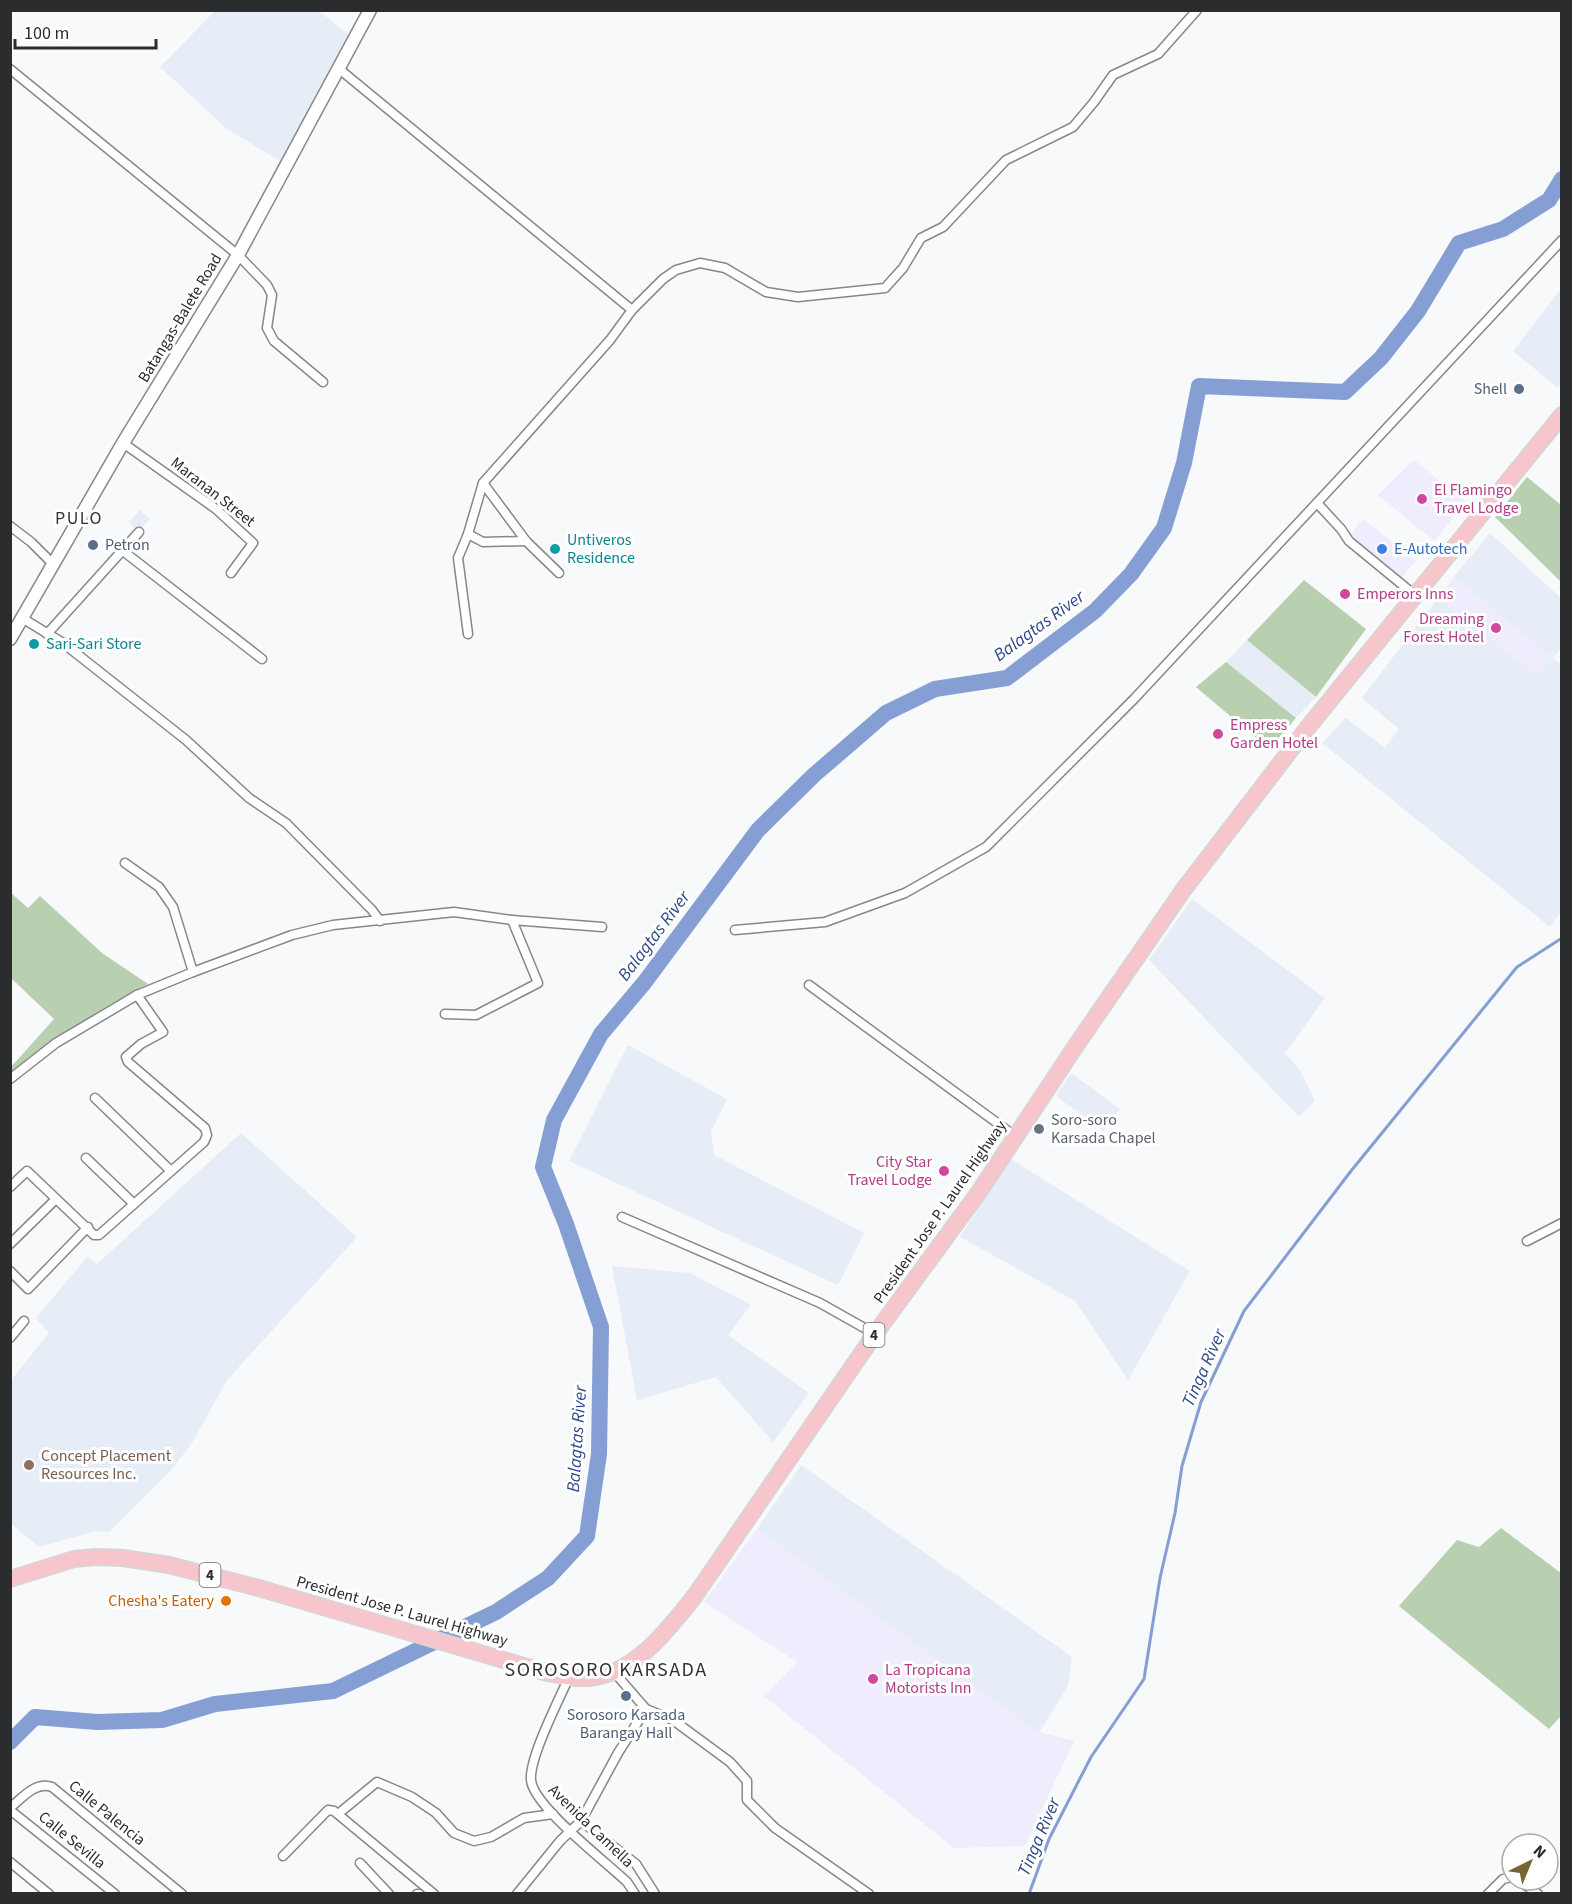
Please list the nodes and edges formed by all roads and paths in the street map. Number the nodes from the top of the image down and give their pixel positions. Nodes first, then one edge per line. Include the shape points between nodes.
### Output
1 (370, 10) edge
2 (1197, 10) edge
3 (338, 68) junction
4 (10, 69) edge
5 (1562, 240) edge
6 (238, 255) junction
7 (632, 310) junction
8 (323, 382) dead end
9 (1562, 415) edge
10 (123, 443) junction
11 (483, 483) junction
12 (1317, 502) junction
13 (10, 526) edge
14 (139, 532) dead end
15 (468, 534) junction
16 (526, 541) junction
17 (123, 551) junction
18 (54, 565) junction
19 (231, 573) dead end
20 (559, 573) dead end
21 (1416, 596) junction
22 (22, 618) junction
23 (47, 634) junction
24 (468, 634) dead end
25 (10, 639) edge
26 (262, 659) dead end
27 (125, 863) dead end
28 (512, 920) junction
29 (380, 921) junction
30 (602, 927) dead end
31 (735, 930) dead end
32 (193, 972) junction
33 (809, 985) dead end
34 (137, 996) junction
35 (445, 1014) dead end
36 (10, 1079) edge
37 (95, 1098) dead end
38 (1015, 1136) junction
39 (86, 1158) dead end
40 (171, 1171) junction
41 (10, 1188) edge
42 (56, 1199) junction
43 (134, 1204) junction
44 (622, 1217) dead end
45 (1562, 1223) edge
46 (88, 1227) junction
47 (1527, 1241) dead end
48 (10, 1244) edge
49 (10, 1271) edge
50 (24, 1321) dead end
51 (875, 1334) junction
52 (10, 1338) edge
53 (10, 1579) edge
54 (615, 1672) junction
55 (569, 1677) junction
56 (646, 1709) junction
57 (10, 1809) edge
58 (339, 1814) junction
59 (553, 1814) junction
60 (581, 1821) junction
61 (572, 1831) junction
62 (283, 1856) dead end
63 (10, 1862) edge
64 (360, 1863) dead end
65 (1500, 1883) edge
66 (49, 1893) edge
67 (115, 1893) edge
68 (183, 1893) edge
69 (389, 1893) edge
70 (434, 1893) edge
71 (518, 1893) edge
72 (635, 1893) edge
73 (655, 1893) edge
74 (869, 1893) edge
75 (1488, 1893) edge

1 - 3 main road, Batangas-Balete Road
2 - 7 street via 1158,54 1113,75 1073,127 1006,160 943,227 921,238 885,288 798,297 766,292 725,268 700,263 676,270
3 - 6 main road, Batangas-Balete Road
3 - 7 street
4 - 6 street
5 - 12 street
6 - 8 street via 273,295 267,328 274,341
6 - 10 main road, Batangas-Balete Road
7 - 11 street
9 - 21 highway, President Jose P. Laurel Highway / 4
10 - 18 main road, Batangas-Balete Road
10 - 19 street, Maranan Street via 216,509 253,543
11 - 15 street
11 - 16 street
12 - 21 street via 1349,541
12 - 31 street via 1134,699 986,847 905,893 825,922
13 - 18 street
14 - 17 street
15 - 16 street via 483,542
15 - 24 street via 458,558
16 - 20 street
17 - 23 street
17 - 26 street
18 - 22 main road, Batangas-Balete Road
21 - 38 highway, President Jose P. Laurel Highway / 4 via 1224,835
22 - 23 street
22 - 25 main road, Batangas-Balete Road
23 - 29 street via 186,740 249,798 286,823
27 - 32 street via 159,887 173,908
28 - 29 street via 454,912
28 - 30 street
28 - 35 street via 538,983 476,1015
29 - 32 street via 292,935
32 - 34 street
33 - 38 street
34 - 36 street via 56,1043
34 - 40 street via 163,1032 129,1052 128,1062 204,1128 207,1135
37 - 40 street
38 - 51 highway, President Jose P. Laurel Highway / 4
39 - 43 street
40 - 43 street
41 - 42 street via 27,1171
42 - 46 street
42 - 48 street
43 - 46 street via 99,1235
44 - 51 street via 820,1303
45 - 47 street
46 - 49 street via 28,1289
50 - 52 street
51 - 54 highway, President Jose P. Laurel Highway / 4 via 694,1597 644,1652
53 - 55 highway, President Jose P. Laurel Highway / 4 via 74,1559 96,1557 169,1565
54 - 55 highway, President Jose P. Laurel Highway / 4 via 593,1678
54 - 56 street
55 - 59 street, Avenida Camella via 533,1761 531,1780 535,1794
56 - 60 street
56 - 74 street via 673,1720 730,1762 747,1781 747,1800 775,1828
57 - 67 street, Calle Sevilla
57 - 68 street, Calle Palencia via 36,1787 52,1787
58 - 59 street via 377,1782 412,1797 436,1813 454,1833 474,1841 490,1837 524,1818
58 - 62 street via 328,1810
58 - 70 street
59 - 61 street, Avenida Camella
60 - 61 street
60 - 73 street via 636,1863
61 - 71 street
61 - 72 street, Avenida Camella
63 - 66 street
64 - 69 street
65 - 75 street

